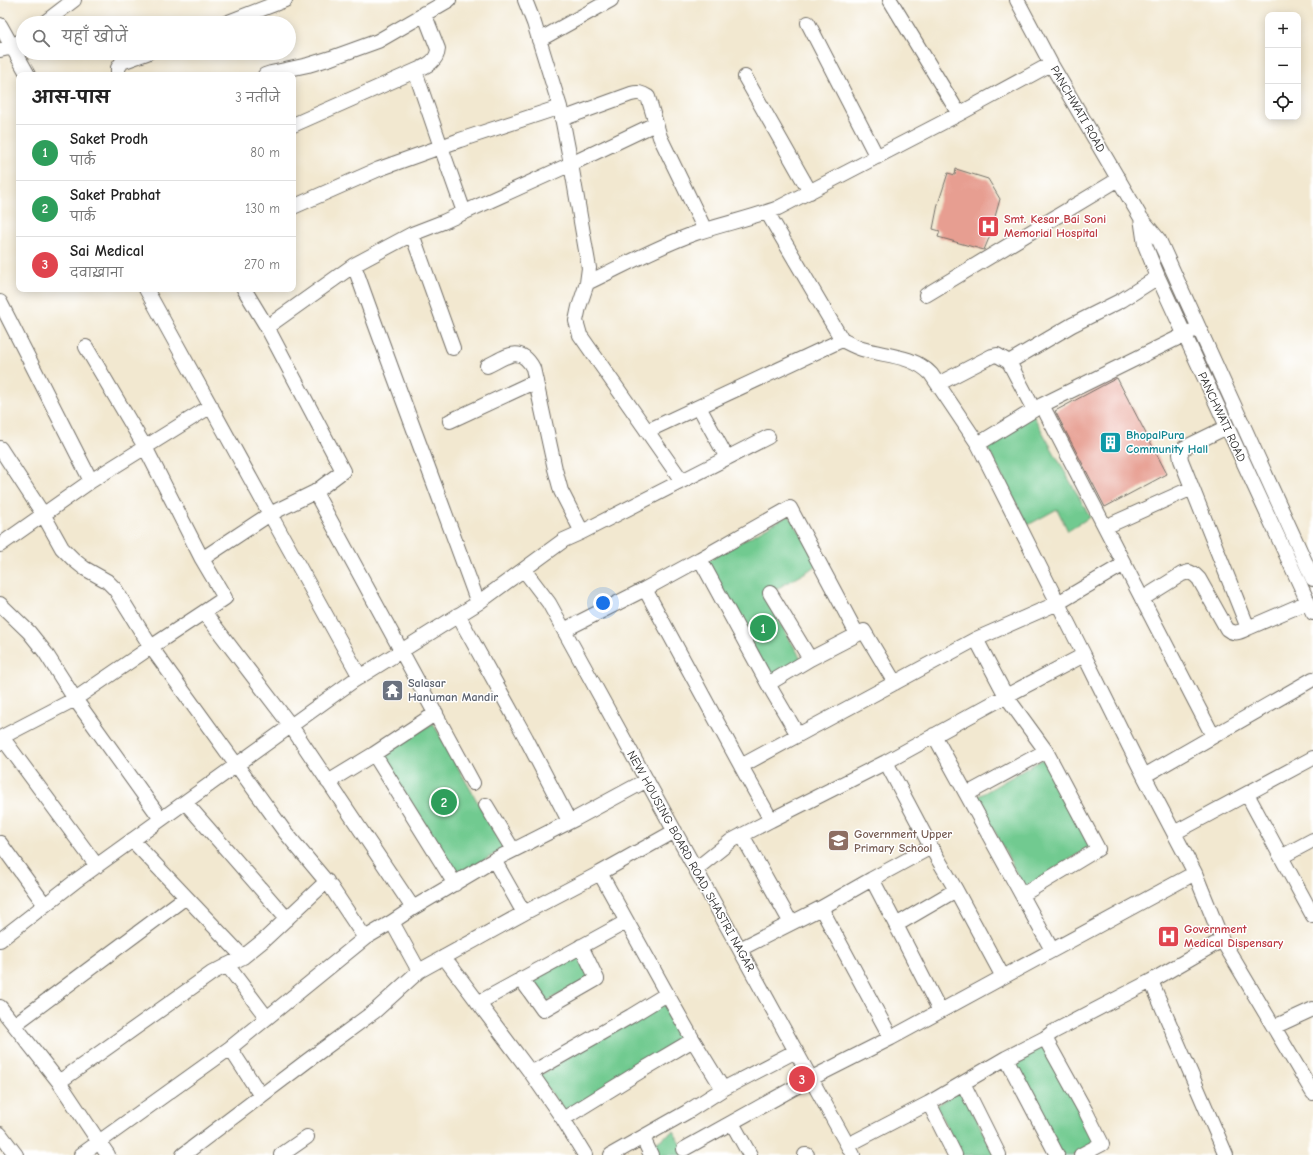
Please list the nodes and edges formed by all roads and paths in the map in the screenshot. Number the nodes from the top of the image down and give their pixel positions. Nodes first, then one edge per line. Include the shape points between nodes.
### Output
1 (74, 0) edge
2 (285, 0) edge
3 (448, 0) edge
4 (525, 0) edge
5 (611, 0) edge
6 (890, 0) edge
7 (1017, 0) edge
8 (424, 13) junction
9 (53, 16) edge
10 (244, 16) edge
11 (808, 23) dead end
12 (0, 25) edge
13 (539, 40) junction
14 (12, 45) edge
15 (20, 60) edge
16 (128, 60) edge
17 (1051, 64) junction
18 (415, 71) junction
19 (26, 72) edge
20 (118, 72) edge
21 (276, 72) edge
22 (744, 77) dead end
23 (561, 113) junction
24 (959, 114) junction
25 (296, 124) edge
26 (655, 124) junction
27 (441, 147) junction
28 (877, 157) junction
29 (571, 164) junction
30 (1119, 179) junction
31 (810, 192) junction
32 (296, 206) edge
33 (464, 212) junction
34 (767, 212) junction
35 (1141, 218) junction
36 (705, 230) junction
37 (412, 234) junction
38 (354, 265) junction
39 (1158, 277) junction
40 (587, 283) junction
41 (148, 292) edge
42 (246, 292) edge
43 (926, 295) dead end
44 (0, 302) edge
45 (267, 328) junction
46 (1198, 328) junction
47 (1184, 335) junction
48 (842, 340) junction
49 (86, 347) dead end
50 (453, 348) dead end
51 (1009, 362) junction
52 (487, 366) dead end
53 (536, 381) junction
54 (938, 384) junction
55 (211, 406) junction
56 (699, 407) junction
57 (1038, 408) junction
58 (450, 421) dead end
59 (1227, 427) junction
60 (647, 431) junction
61 (768, 437) dead end
62 (978, 444) junction
63 (145, 447) junction
64 (0, 448) edge
65 (727, 458) junction
66 (682, 480) junction
67 (91, 481) junction
68 (1192, 488) junction
69 (315, 492) junction
70 (43, 514) junction
71 (270, 514) junction
72 (1105, 527) junction
73 (582, 532) junction
74 (0, 545) edge
75 (700, 558) junction
76 (202, 559) junction
77 (1124, 564) junction
78 (524, 570) junction
79 (1313, 579) edge
80 (645, 589) junction
81 (770, 593) dead end
82 (1142, 599) junction
83 (478, 603) junction
84 (1058, 603) junction
85 (0, 604) edge
86 (1310, 607) edge
87 (204, 612) junction
88 (458, 615) junction
89 (1248, 628) junction
90 (564, 630) junction
91 (858, 634) junction
92 (976, 640) junction
93 (151, 647) junction
94 (402, 650) junction
95 (1084, 655) junction
96 (810, 659) junction
97 (360, 677) junction
98 (1313, 678) edge
99 (895, 683) junction
100 (768, 684) junction
101 (1006, 696) junction
102 (75, 699) junction
103 (436, 713) junction
104 (291, 726) junction
105 (798, 735) junction
106 (934, 735) junction
107 (1213, 736) junction
108 (0, 738) edge
109 (0, 742) edge
110 (1046, 751) junction
111 (374, 754) junction
112 (1313, 758) edge
113 (886, 762) junction
114 (236, 765) junction
115 (741, 766) junction
116 (1144, 776) junction
117 (647, 780) junction
118 (328, 782) junction
119 (473, 782) dead end
120 (967, 794) junction
121 (1247, 794) junction
122 (185, 802) junction
123 (486, 805) dead end
124 (161, 819) junction
125 (771, 820) junction
126 (569, 821) junction
127 (675, 831) junction
128 (1174, 833) junction
129 (742, 835) junction
130 (132, 840) junction
131 (1313, 840) edge
132 (0, 843) edge
133 (931, 847) junction
134 (512, 850) junction
135 (1281, 857) junction
136 (494, 860) junction
137 (97, 866) junction
138 (696, 869) junction
139 (600, 873) junction
140 (1195, 873) junction
141 (872, 879) junction
142 (327, 881) junction
143 (454, 884) junction
144 (956, 890) junction
145 (1022, 894) junction
146 (186, 897) junction
147 (45, 905) junction
148 (413, 908) junction
149 (821, 908) junction
150 (524, 913) junction
151 (1313, 916) edge
152 (287, 919) junction
153 (392, 922) junction
154 (626, 922) junction
155 (791, 923) junction
156 (896, 925) junction
157 (2, 934) edge
158 (365, 938) junction
159 (1222, 940) junction
160 (581, 946) junction
161 (740, 949) junction
162 (1052, 950) junction
163 (243, 957) junction
164 (444, 957) junction
165 (227, 965) junction
166 (419, 971) junction
167 (1003, 977) junction
168 (521, 979) junction
169 (1151, 981) junction
170 (667, 994) junction
171 (478, 1003) junction
172 (0, 1007) edge
173 (1313, 1010) edge
174 (940, 1011) junction
175 (267, 1018) junction
176 (14, 1025) junction
177 (1274, 1027) junction
178 (891, 1038) junction
179 (1045, 1038) junction
180 (693, 1040) junction
181 (230, 1048) junction
182 (796, 1051) junction
183 (1006, 1058) junction
184 (531, 1074) junction
185 (812, 1078) junction
186 (59, 1082) junction
187 (962, 1083) junction
188 (723, 1089) junction
189 (1313, 1093) edge
190 (261, 1096) junction
191 (929, 1103) junction
192 (563, 1119) junction
193 (732, 1123) junction
194 (0, 1134) edge
195 (307, 1137) dead end
196 (643, 1138) junction
197 (99, 1142) junction
198 (1105, 1149) edge
199 (684, 1150) dead end
200 (851, 1150) edge
201 (198, 1151) edge
202 (16, 1155) edge
203 (81, 1155) edge
204 (108, 1155) edge
205 (183, 1155) edge
206 (281, 1155) edge
207 (585, 1155) edge
208 (611, 1155) edge
209 (651, 1155) edge
210 (750, 1155) edge
211 (955, 1155) edge
212 (999, 1155) edge
213 (1057, 1155) edge
214 (1081, 1155) edge
215 (1226, 1155) edge

1 - 9 street
2 - 10 street
3 - 8 street
4 - 13 street
5 - 13 street
6 - 24 street
7 - 17 street, PANCHWATI ROAD
8 - 18 street via 438,49 436,58 430,64
8 - 21 street via 378,41 308,65
11 - 28 street
12 - 14 street
13 - 23 street
15 - 19 street
16 - 20 street via 122,62
17 - 24 street
17 - 30 street, PANCHWATI ROAD
18 - 25 street
18 - 27 street
22 - 31 street
23 - 26 street via 637,92 648,98
23 - 27 street
23 - 29 street
24 - 28 street
26 - 29 street
26 - 36 street
27 - 32 street via 379,169
27 - 33 street
28 - 31 street
29 - 33 street
29 - 40 street via 589,268
30 - 35 street, PANCHWATI ROAD
30 - 43 street
31 - 34 street
33 - 37 street
34 - 36 street
34 - 48 street
35 - 39 street, PANCHWATI ROAD via 1145,245
35 - 46 street, PANCHWATI ROAD via 1159,240
36 - 40 street via 665,245
37 - 38 street
37 - 50 street
38 - 45 street
38 - 83 street
39 - 47 street, PANCHWATI ROAD
39 - 51 street via 1122,300 1072,325
40 - 60 street via 576,321 580,335
41 - 55 street
42 - 45 street
44 - 67 street
45 - 69 street via 343,471
46 - 47 street
46 - 79 street, PANCHWATI ROAD
47 - 57 street
47 - 59 street, PANCHWATI ROAD
48 - 54 street via 860,349 917,363 925,367
48 - 56 street
49 - 63 street
51 - 54 street via 997,355 992,356
51 - 57 street
52 - 53 street via 513,354 520,355 529,361
53 - 58 street
53 - 73 street via 561,491
54 - 62 street
55 - 63 street
55 - 71 street
56 - 60 street
56 - 65 street
57 - 62 street
57 - 72 street
59 - 68 street via 1188,445 1180,454
59 - 86 street, PANCHWATI ROAD
60 - 66 street
61 - 65 street
62 - 84 street
63 - 67 street
63 - 76 street
64 - 70 street
65 - 66 street
66 - 73 street
67 - 70 street
68 - 72 street
68 - 89 street
69 - 71 street
69 - 94 street
70 - 74 street
70 - 93 street via 62,548 84,568 107,581 115,589
71 - 76 street
71 - 97 street
72 - 77 street
73 - 78 street via 564,540
75 - 80 street
75 - 91 street via 790,508
75 - 100 street
76 - 87 street via 225,598
77 - 82 street
77 - 84 street
78 - 83 street
78 - 90 street, NEW HOUSING BOARD ROAD, SHASTRI NAGAR via 549,603
80 - 90 street
80 - 115 street
81 - 96 street
82 - 89 street via 1189,572 1199,579 1227,629 1239,633
82 - 107 street
83 - 88 street
84 - 92 street
84 - 95 street
85 - 102 street via 45,652
86 - 89 street
87 - 93 street
87 - 104 street
88 - 94 street
88 - 126 street
90 - 117 street, NEW HOUSING BOARD ROAD, SHASTRI NAGAR
91 - 96 street
91 - 99 street via 864,631
92 - 99 street
92 - 101 street
93 - 102 street
93 - 114 street
94 - 97 street
94 - 103 street
95 - 101 street
95 - 116 street
96 - 100 street
97 - 104 street
98 - 107 street
99 - 105 street
100 - 105 street
101 - 106 street
101 - 110 street
102 - 108 street
102 - 124 street
103 - 111 street
103 - 119 street
104 - 114 street
104 - 118 street
105 - 115 street
106 - 113 street
106 - 120 street
107 - 116 street
109 - 137 street via 7,744
110 - 120 street
110 - 145 street via 1098,849
111 - 118 street
111 - 143 street
112 - 121 street
113 - 125 street
113 - 133 street
114 - 122 street
114 - 142 street via 285,832
115 - 125 street
116 - 128 street
117 - 126 street
117 - 127 street, NEW HOUSING BOARD ROAD, SHASTRI NAGAR
118 - 148 street
120 - 145 street
121 - 128 street
121 - 135 street
122 - 124 street
122 - 152 street
123 - 134 street
124 - 130 street
125 - 129 street
126 - 134 street
127 - 138 street, NEW HOUSING BOARD ROAD, SHASTRI NAGAR
127 - 139 street
128 - 140 street
129 - 138 street
129 - 155 street
130 - 137 street
130 - 146 street
131 - 135 street
132 - 147 street
133 - 141 street
133 - 144 street
134 - 136 street
135 - 151 street
136 - 143 street
136 - 150 street
137 - 147 street
138 - 161 street, NEW HOUSING BOARD ROAD, SHASTRI NAGAR
139 - 150 street
139 - 154 street
140 - 159 street
140 - 162 street
141 - 149 street
141 - 156 street
142 - 152 street
142 - 158 street
143 - 148 street
144 - 156 street
144 - 167 street
145 - 162 street
146 - 163 street
146 - 176 street
147 - 157 street
148 - 153 street
149 - 155 street
149 - 178 street
150 - 164 street
152 - 163 street
153 - 158 street
153 - 166 street
154 - 160 street
154 - 170 street
155 - 161 street
156 - 174 street
158 - 175 street
159 - 169 street
159 - 177 street
160 - 168 street
160 - 168 street via 597,979 543,1010
161 - 182 street, NEW HOUSING BOARD ROAD, SHASTRI NAGAR
162 - 167 street
163 - 165 street
164 - 166 street
164 - 171 street
165 - 175 street
165 - 186 street via 212,973
166 - 190 street via 375,1011
167 - 174 street
168 - 171 street
169 - 179 street
169 - 215 street
170 - 180 street
170 - 184 street
171 - 184 street
172 - 176 street
173 - 177 street
174 - 178 street
175 - 181 street
176 - 186 street
177 - 189 street
178 - 185 street
179 - 183 street
179 - 198 street
180 - 188 street
180 - 192 street
181 - 190 street
181 - 197 street
182 - 185 street, NEW HOUSING BOARD ROAD, SHASTRI NAGAR
182 - 188 street
183 - 187 street
183 - 213 street
184 - 192 street
185 - 193 street
185 - 200 street, NEW HOUSING BOARD ROAD, SHASTRI NAGAR
186 - 197 street
187 - 191 street
187 - 212 street
188 - 196 street
190 - 201 street
191 - 200 street
191 - 211 street
192 - 207 street
193 - 199 street
193 - 210 street
194 - 202 street
195 - 206 street
196 - 208 street
196 - 209 street
197 - 203 street
197 - 204 street
198 - 214 street
201 - 205 street

